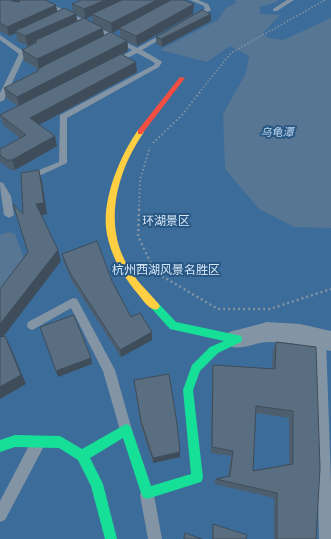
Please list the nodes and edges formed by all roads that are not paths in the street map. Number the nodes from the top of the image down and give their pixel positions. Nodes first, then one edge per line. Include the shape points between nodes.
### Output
1 (193, 0) edge
2 (291, 0) edge
3 (39, 2) edge
4 (275, 10) dead end
5 (94, 20) edge
6 (189, 21) edge
7 (87, 23) junction
8 (80, 27) edge
9 (176, 28) edge
10 (120, 33) edge
11 (0, 37) edge
12 (110, 39) junction
13 (30, 50) edge
14 (138, 50) junction
15 (23, 53) junction
16 (103, 68) edge
17 (182, 78) dead end
18 (18, 84) edge
19 (5, 90) junction
20 (0, 100) edge
21 (37, 174) edge
22 (0, 185) edge
23 (9, 215) dead end
24 (32, 325) dead end
25 (237, 339) junction
26 (326, 340) edge
27 (126, 430) junction
28 (40, 441) junction
29 (0, 446) edge
30 (82, 456) junction
31 (147, 493) junction
32 (0, 515) edge
33 (111, 539) edge
34 (155, 539) edge
35 (326, 539) edge

1 - 6 lane via 206,5 208,10
2 - 4 lane
3 - 7 lane
5 - 7 lane
7 - 8 lane
7 - 12 lane
9 - 14 lane
10 - 12 lane
11 - 15 lane via 11,40
12 - 14 lane
13 - 15 lane
14 - 16 lane
14 - 21 lane via 159,62 158,66 63,117 62,164
15 - 19 lane
17 - 25 street via 132,144 116,184 110,224 120,260 143,294 173,326
18 - 19 lane
19 - 20 lane
22 - 23 lane via 7,196
24 - 27 lane via 73,302 109,370
25 - 26 street via 267,332 300,334
25 - 31 street via 214,350 196,368 188,390 197,478
26 - 35 lane
27 - 30 street
27 - 31 street
28 - 29 street via 15,441
28 - 30 street via 60,442
28 - 32 lane
30 - 33 street via 97,484
31 - 34 lane

